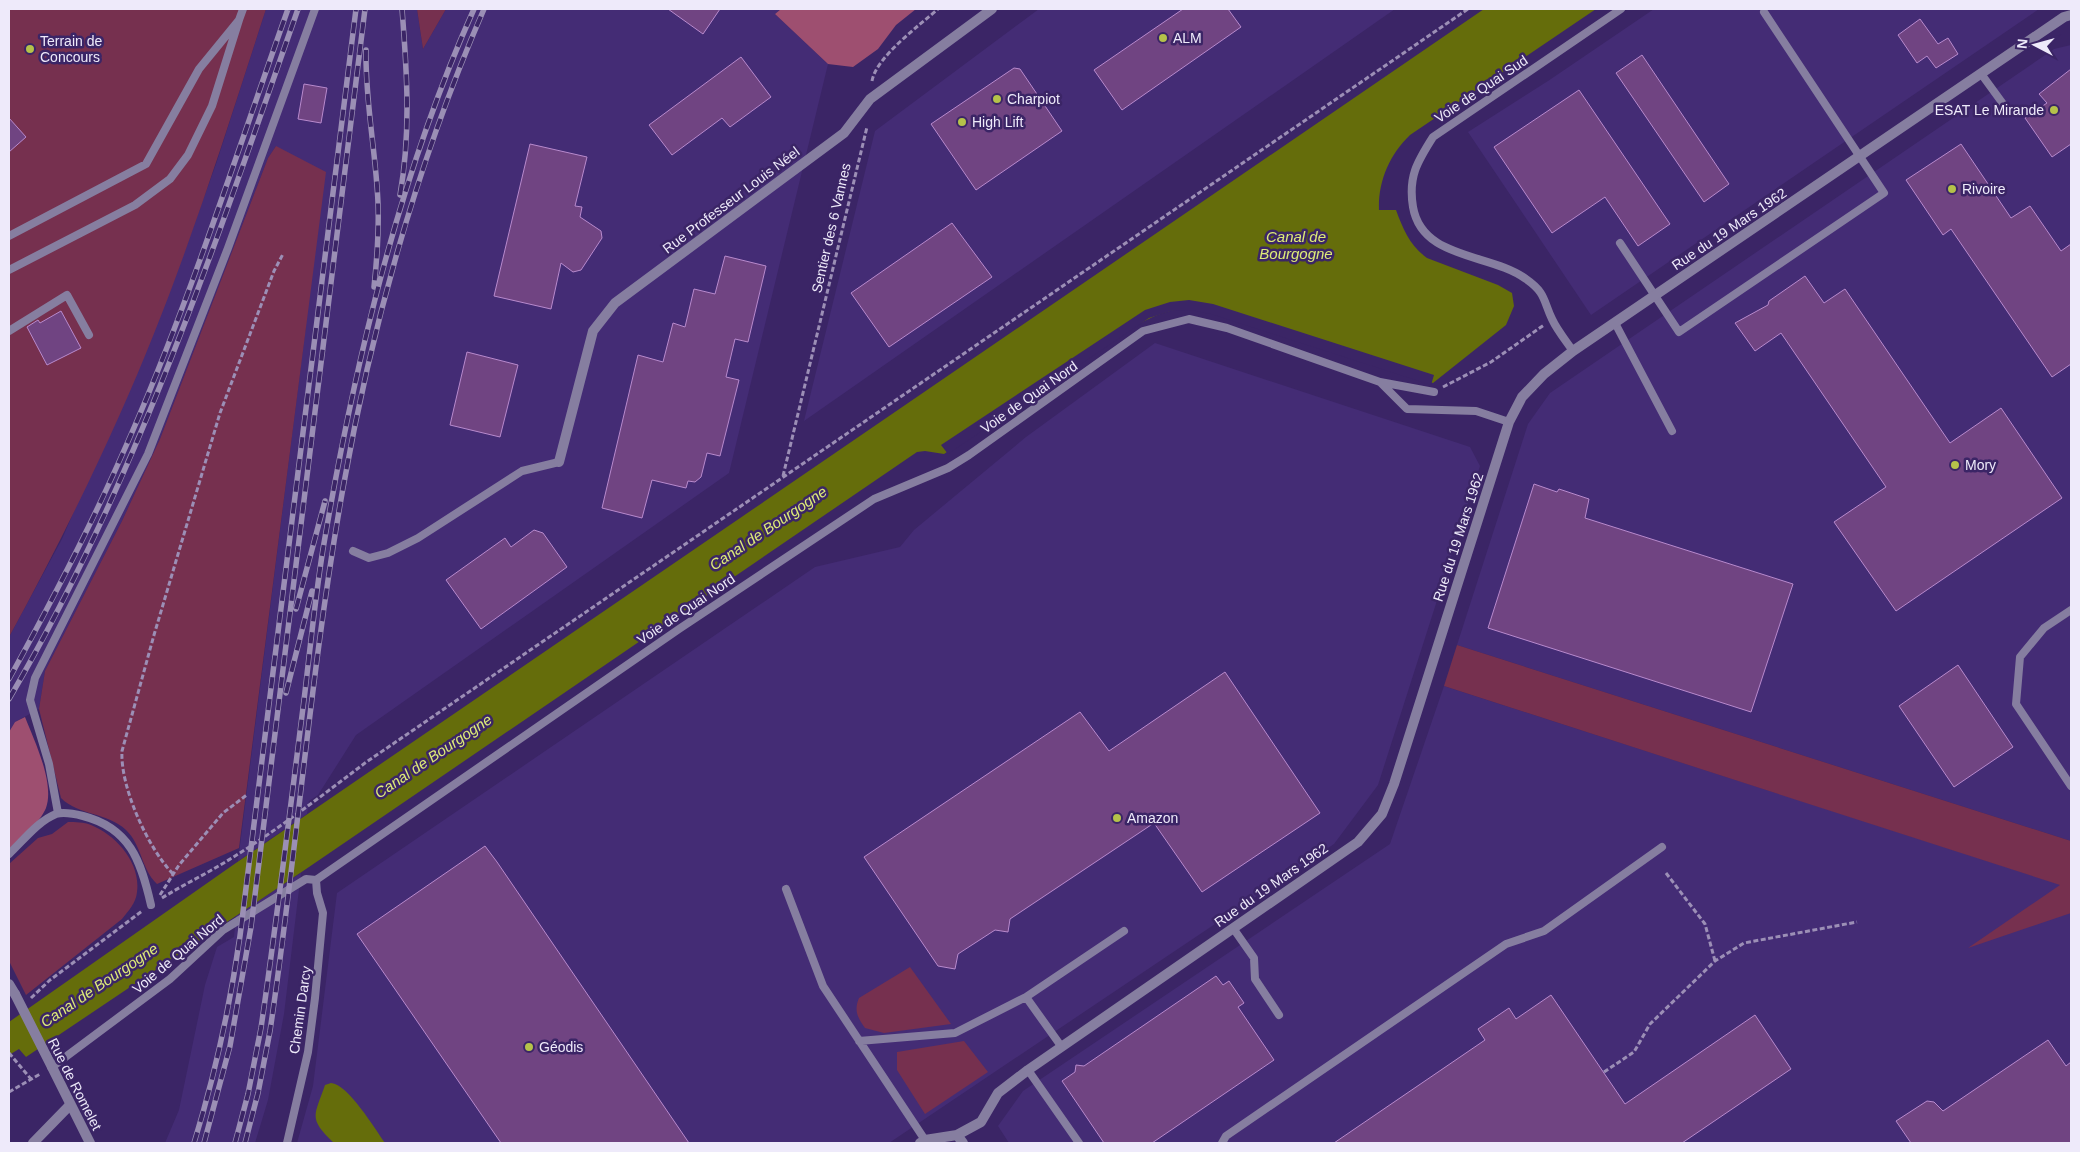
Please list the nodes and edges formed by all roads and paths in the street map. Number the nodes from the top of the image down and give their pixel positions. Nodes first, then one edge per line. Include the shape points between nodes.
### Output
1 (243, 9) edge
2 (315, 9) edge
3 (938, 9) edge
4 (992, 9) edge
5 (1468, 9) edge
6 (1621, 9) edge
7 (1764, 12) dead end
8 (2071, 15) edge
9 (239, 20) junction
10 (1982, 75) junction
11 (870, 99) junction
12 (2009, 112) dead end
13 (1861, 156) junction
14 (9, 236) edge
15 (1620, 243) dead end
16 (283, 254) dead end
17 (9, 270) edge
18 (1655, 296) junction
19 (1552, 319) junction
20 (1615, 323) junction
21 (9, 331) edge
22 (89, 335) dead end
23 (1573, 351) junction
24 (1380, 382) junction
25 (1434, 392) joint
26 (1509, 422) junction
27 (1672, 432) dead end
28 (559, 462) joint
29 (783, 476) junction
30 (353, 551) dead end
31 (2071, 610) edge
32 (2071, 786) edge
33 (248, 794) dead end
34 (58, 813) junction
35 (1662, 847) dead end
36 (9, 854) edge
37 (1666, 873) dead end
38 (173, 874) junction
39 (316, 880) junction
40 (786, 889) dead end
41 (151, 905) junction
42 (1857, 922) dead end
43 (1233, 928) junction
44 (1124, 931) dead end
45 (1715, 961) junction
46 (9, 984) edge
47 (1026, 997) junction
48 (23, 1002) dead end
49 (1279, 1014) dead end
50 (859, 1041) junction
51 (1061, 1046) junction
52 (9, 1053) edge
53 (36, 1066) dead end
54 (52, 1067) junction
55 (1028, 1070) junction
56 (1604, 1072) dead end
57 (41, 1074) junction
58 (31, 1079) junction
59 (44, 1079) dead end
60 (9, 1092) edge
61 (70, 1105) junction
62 (960, 1139) edge
63 (922, 1142) edge
64 (33, 1143) edge
65 (90, 1143) edge
66 (286, 1143) edge
67 (1080, 1143) edge
68 (1222, 1143) edge

1 - 9 lane
2 - 34 lane via 228,248 148,454 35,678 30,700
3 - 11 path, Sentier des 6 Vannes via 882,61 874,74
4 - 11 street, Rue Professeur Louis Néel
5 - 29 path
6 - 19 lane, Voie de Quai Sud via 1433,137 1416,164 1410,190 1415,218 1430,238 1448,249 1525,278 1544,294
7 - 13 lane
8 - 10 street, Rue du 19 Mars 1962
9 - 14 lane via 199,69 146,164
9 - 17 lane via 212,106 188,155 170,179 136,205
10 - 12 lane
10 - 13 street, Rue du 19 Mars 1962
11 - 28 street, Rue Professeur Louis Néel via 844,133 615,303 593,331
11 - 29 path, Sentier des 6 Vannes via 868,122
13 - 18 street, Rue du 19 Mars 1962
13 - 18 lane via 1884,192 1679,332
15 - 18 lane
16 - 38 path via 220,413 122,751 122,771 136,810 155,849
18 - 20 street, Rue du 19 Mars 1962
19 - 23 lane, Voie de Quai Sud
19 - 25 path via 1491,362
20 - 23 street, Rue du 19 Mars 1962
20 - 27 lane
21 - 22 lane via 67,294
23 - 26 street, Rue du 19 Mars 1962 via 1522,397
24 - 25 lane, Voie de Quai Nord
24 - 26 lane, Voie de Quai Nord via 1407,409 1476,411
24 - 39 lane, Voie de Quai Nord via 1227,328 1188,319 1143,331 969,455 948,468 874,499 679,629
26 - 43 street, Rue du 19 Mars 1962 via 1382,814 1358,842
28 - 30 lane via 522,470 418,538 388,553 369,558
29 - 41 path via 221,865
31 - 32 lane via 2044,628 2020,657 2016,704
33 - 38 path via 223,813
34 - 36 lane via 45,820
34 - 41 lane via 98,820 117,832 133,848
35 - 68 lane via 1544,930 1506,944 1226,1136
37 - 45 path via 1705,924
38 - 41 path
39 - 54 lane, Voie de Quai Nord via 306,878 223,930 170,979
39 - 66 lane, Chemin Darcy via 323,913 315,998 308,1052
40 - 50 lane via 823,986
41 - 48 path
42 - 45 path via 1744,943
43 - 49 lane via 1254,958 1255,979
43 - 51 street, Rue du 19 Mars 1962
44 - 47 lane
45 - 56 path via 1650,1024 1634,1052
46 - 54 street, Rue de Romelet, bridge
47 - 50 lane via 955,1033
47 - 51 lane
50 - 63 lane
51 - 55 street, Rue du 19 Mars 1962
52 - 58 path
53 - 57 path
54 - 57 path
54 - 61 street, Rue de Romelet
55 - 62 street, Rue du 19 Mars 1962 via 998,1094 982,1122
55 - 67 lane
57 - 58 path
57 - 59 path
58 - 60 path
61 - 64 street
61 - 65 street, Rue de Romelet
62 - 63 street, Rue du 19 Mars 1962

